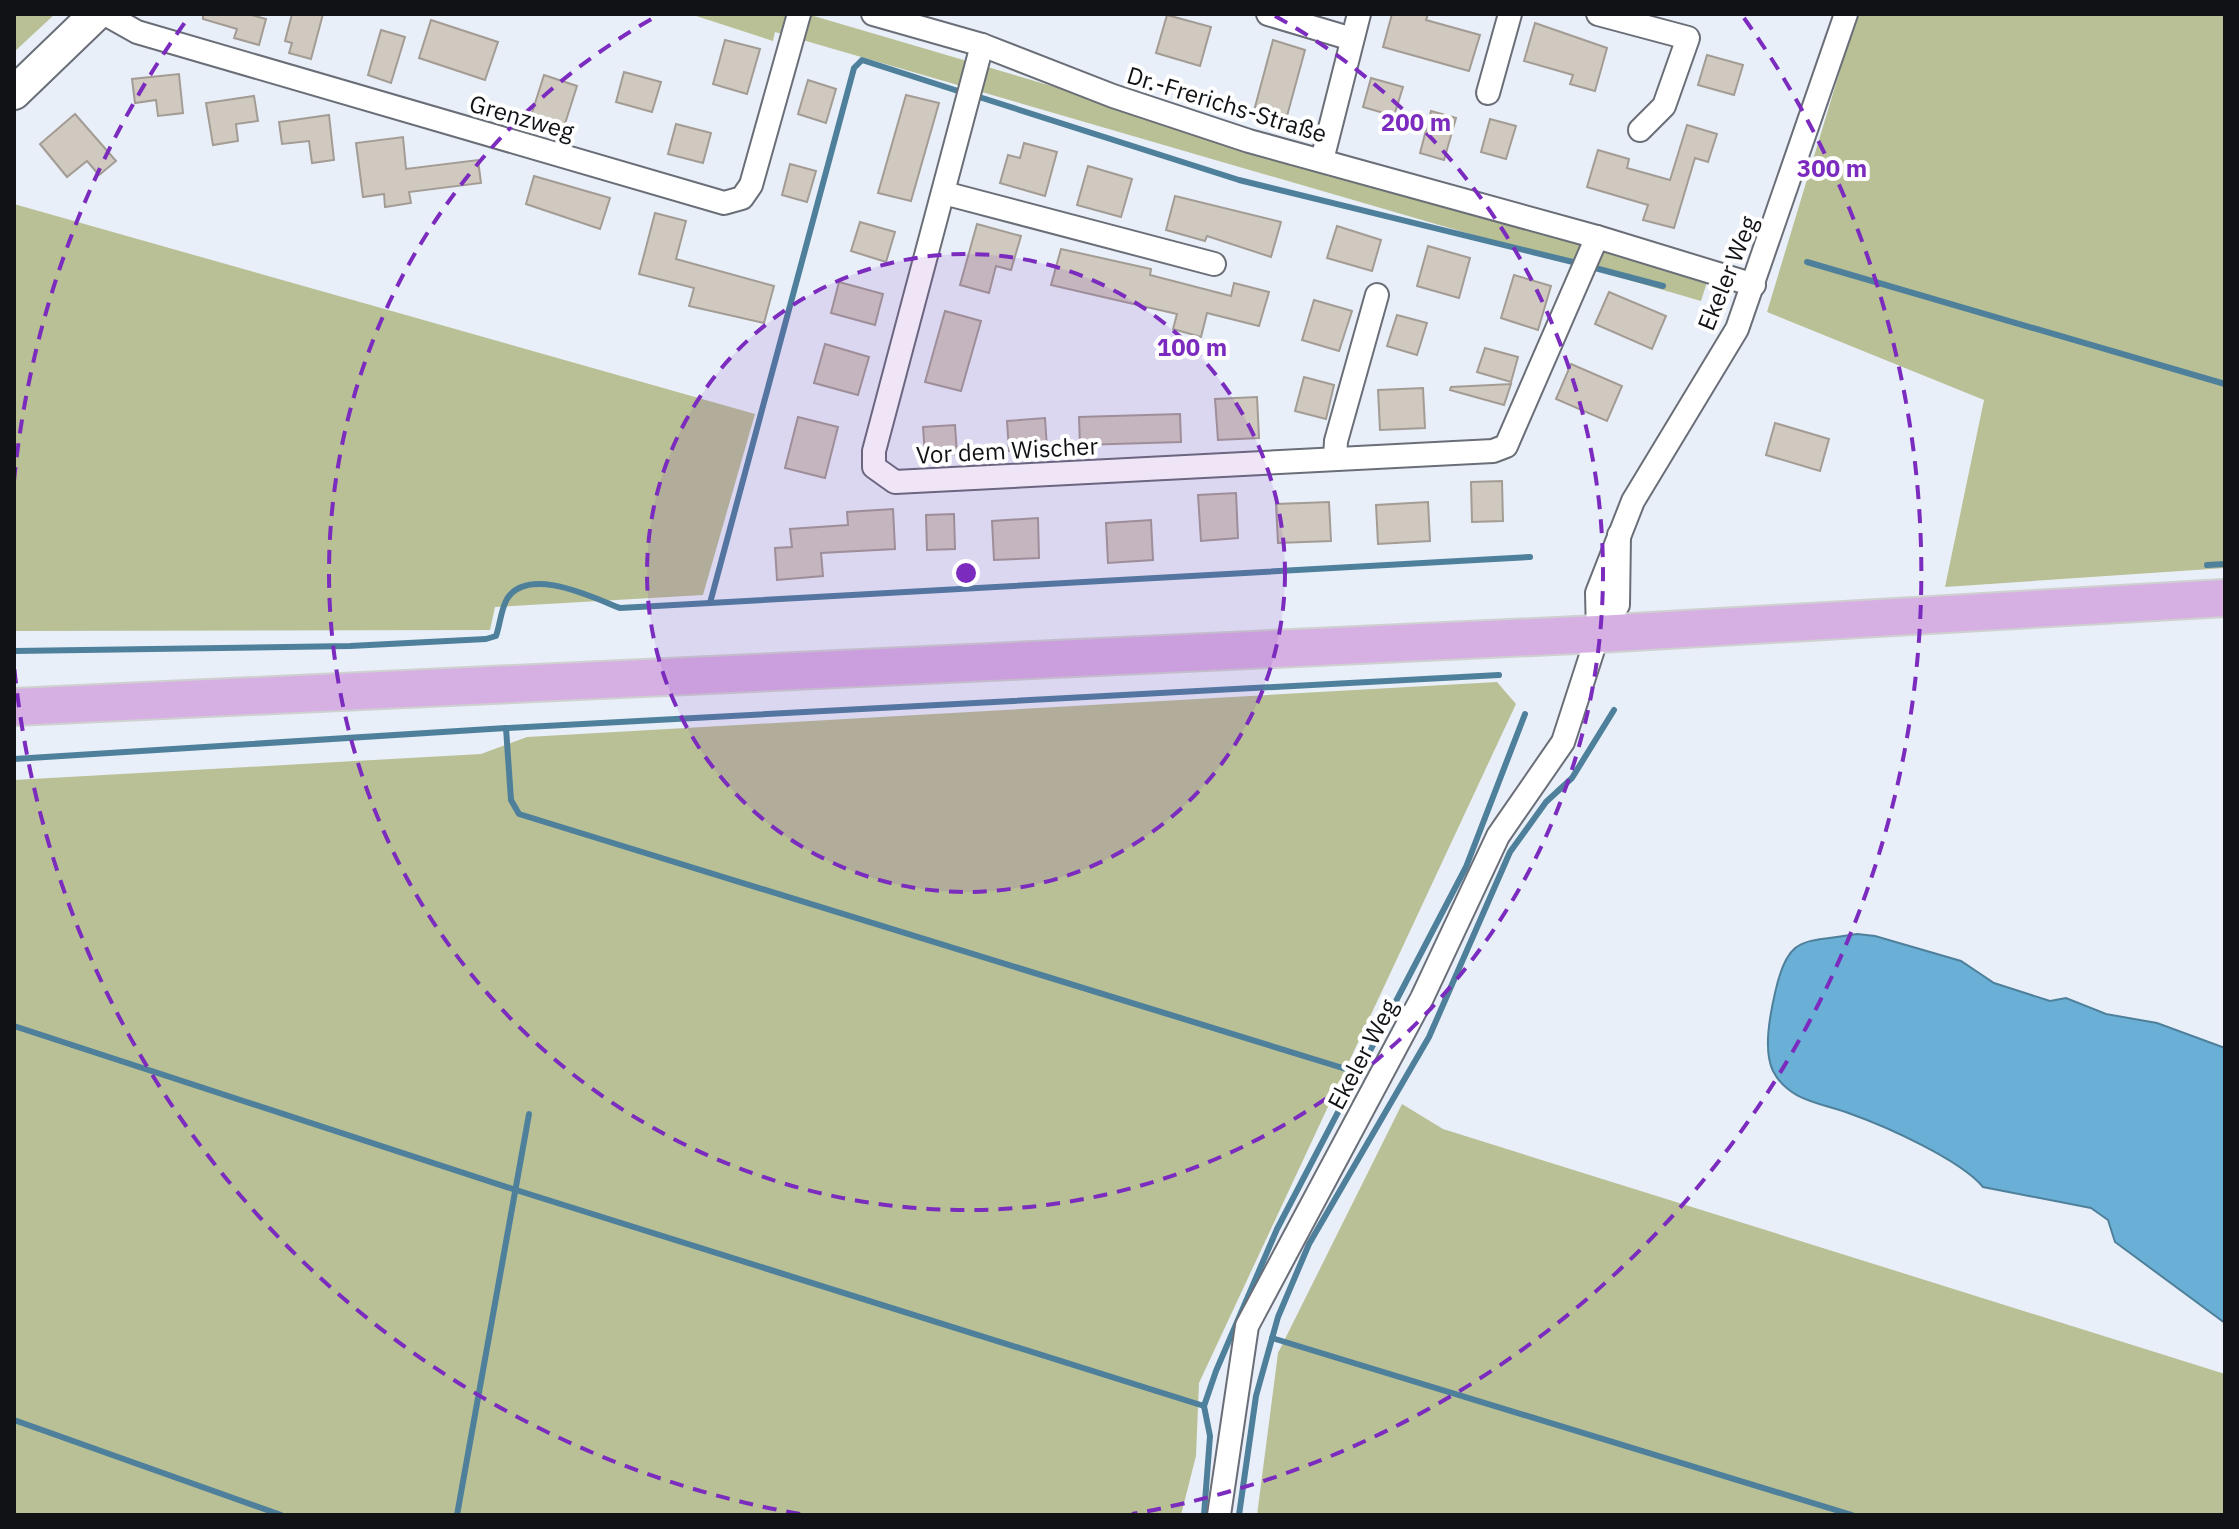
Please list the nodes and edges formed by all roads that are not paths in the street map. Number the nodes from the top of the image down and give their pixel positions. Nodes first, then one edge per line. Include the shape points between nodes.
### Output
1 (96, 14) edge
2 (105, 14) edge
3 (799, 14) edge
4 (873, 14) edge
5 (1268, 14) edge
6 (1359, 14) edge
7 (1510, 14) edge
8 (1598, 14) edge
9 (1846, 14) edge
10 (1352, 39) junction
11 (982, 45) junction
12 (14, 93) edge
13 (1488, 93) dead end
14 (1640, 130) dead end
15 (1322, 160) junction
16 (944, 193) junction
17 (1597, 237) junction
18 (1214, 264) dead end
19 (1754, 285) junction
20 (1377, 295) dead end
21 (1335, 458) junction
22 (2225, 598) edge
23 (1598, 634) junction
24 (14, 707) edge
25 (1219, 1515) edge

1 - 12 street
2 - 3 street, Grenzweg via 137,32 724,203 742,198 751,185
4 - 11 street, Dr.-Frerichs-Straße
5 - 10 street
6 - 10 street
7 - 13 street
8 - 14 street via 1688,38 1664,106
9 - 19 street, Ekeler Weg
10 - 15 street
11 - 15 street, Dr.-Frerichs-Straße via 1113,96
11 - 16 street, Vor dem Wischer
15 - 17 street, Dr.-Frerichs-Straße
16 - 18 street
16 - 21 street, Vor dem Wischer via 874,451 874,467 883,477 895,482
17 - 19 street, Dr.-Frerichs-Straße
17 - 21 street, Vor dem Wischer via 1506,446 1493,451
19 - 23 street, Ekeler Weg via 1737,329 1640,486 1597,593
20 - 21 street
22 - 23 main road
23 - 24 main road
23 - 25 street, Ekeler Weg via 1563,742 1498,836 1422,998 1247,1326

